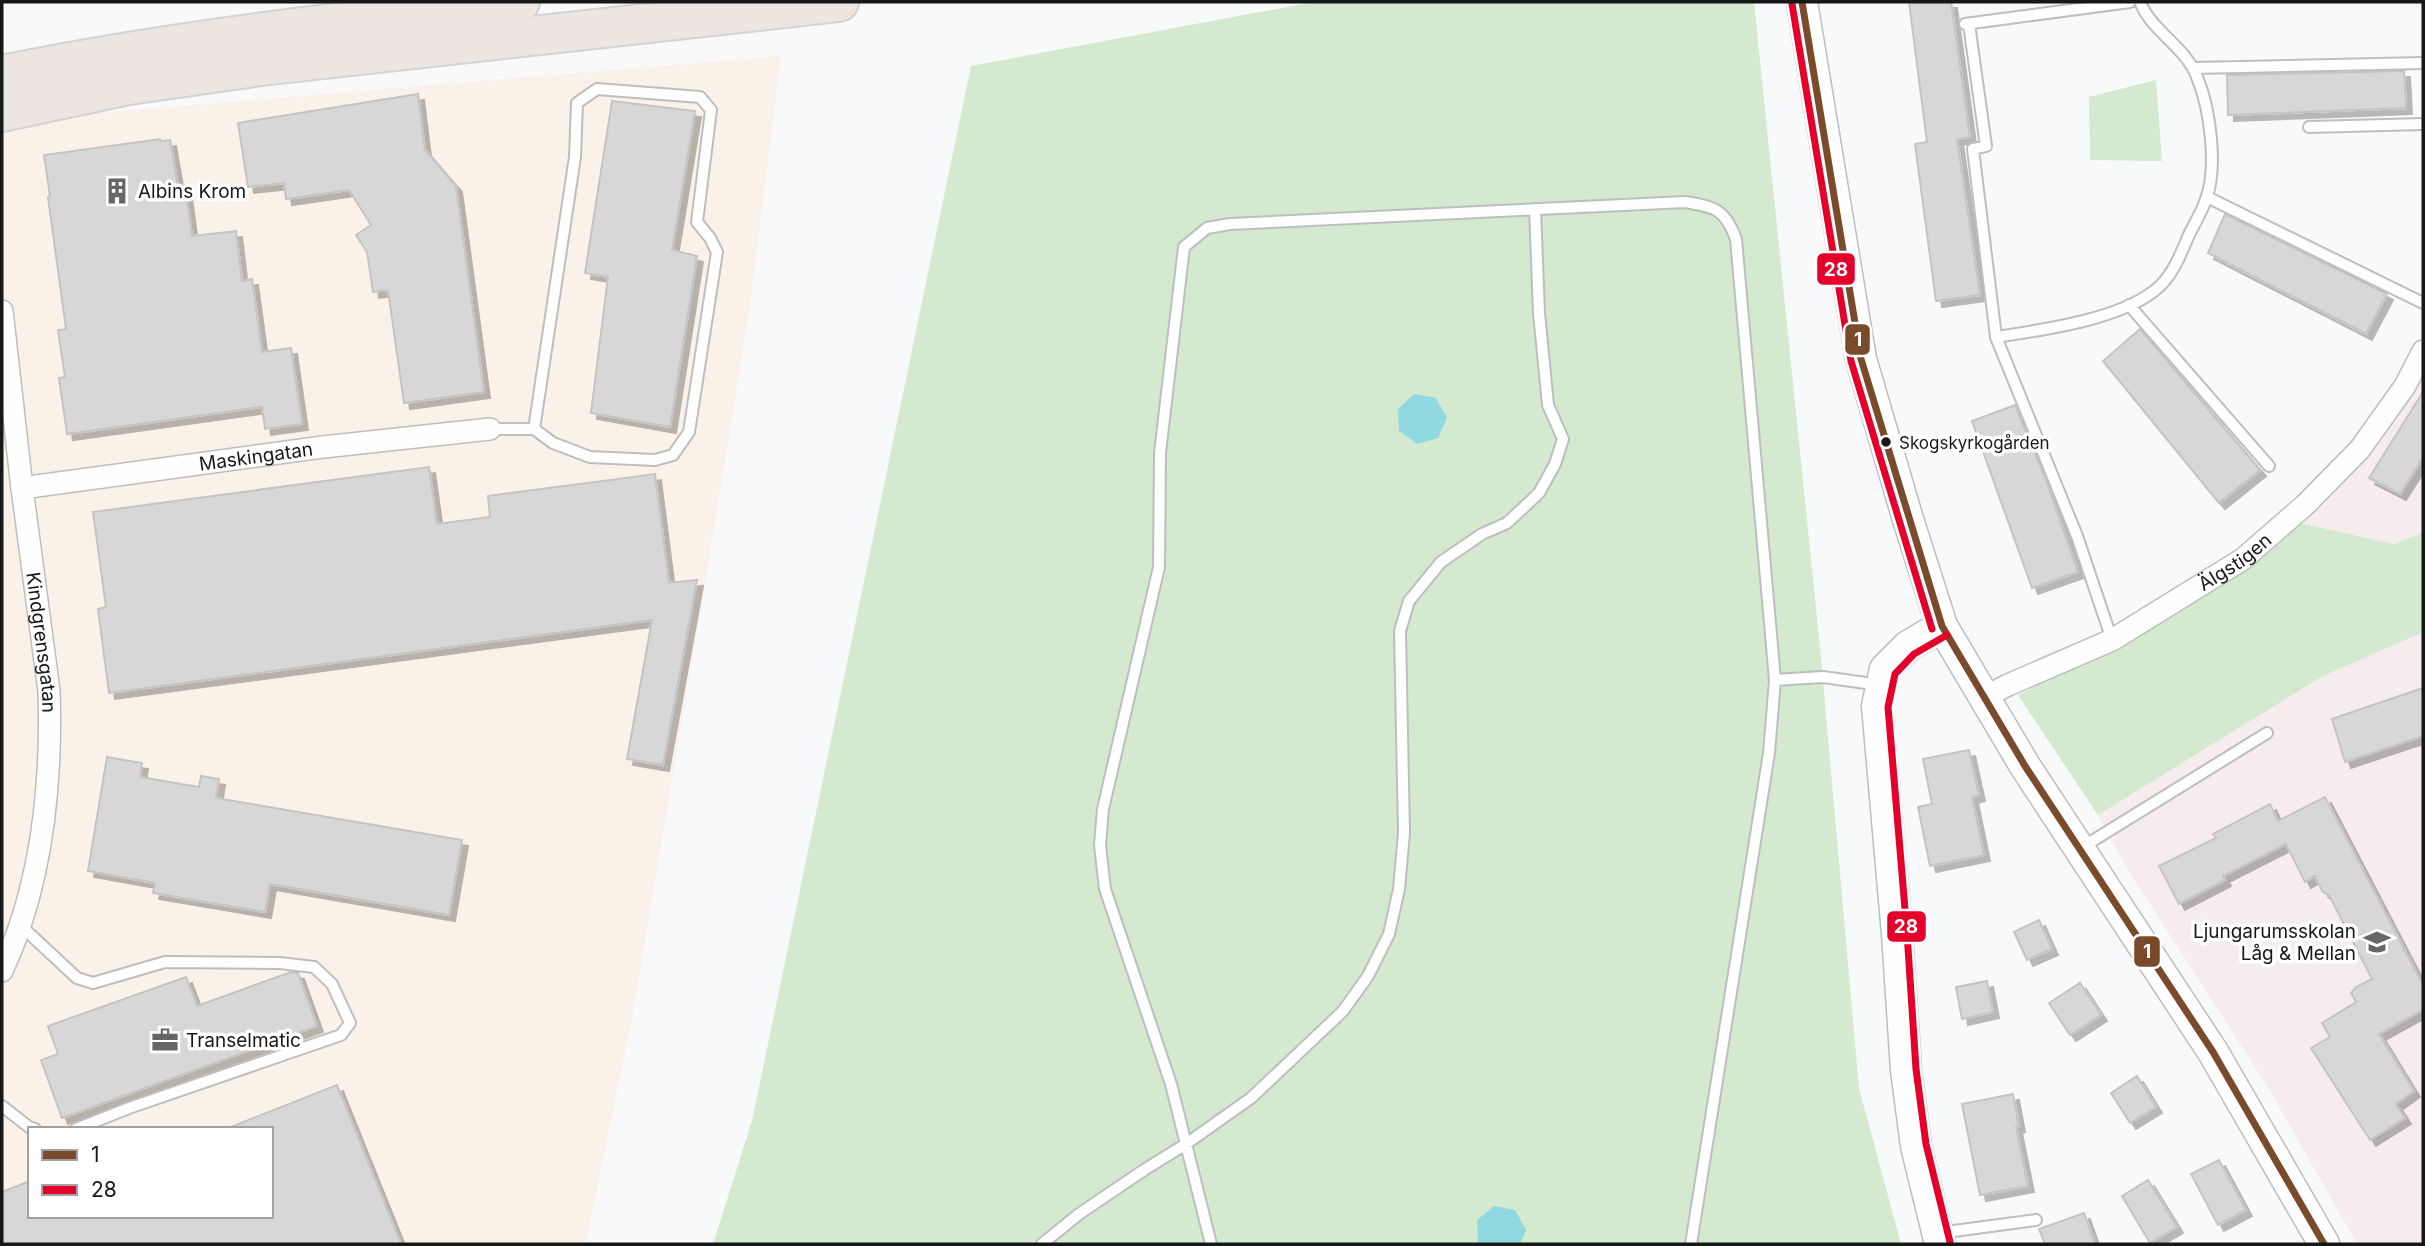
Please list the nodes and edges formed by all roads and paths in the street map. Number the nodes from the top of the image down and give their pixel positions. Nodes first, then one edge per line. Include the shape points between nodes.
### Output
1 (520, 2) edge
2 (839, 2) edge
3 (1802, 2) edge
4 (2130, 2) edge
5 (2140, 2) edge
6 (2423, 63) edge
7 (2193, 68) junction
8 (2, 75) edge
9 (2, 112) edge
10 (2423, 124) edge
11 (2309, 127) dead end
12 (2207, 197) junction
13 (1535, 209) junction
14 (2423, 303) edge
15 (2129, 305) junction
16 (2, 311) edge
17 (1996, 337) junction
18 (2423, 351) edge
19 (491, 429) joint
20 (534, 429) junction
21 (2269, 466) dead end
22 (22, 488) junction
23 (1942, 626) junction
24 (2112, 640) junction
25 (1775, 680) junction
26 (1882, 685) junction
27 (1983, 698) junction
28 (2267, 733) dead end
29 (2081, 848) junction
30 (20, 925) junction
31 (2, 971) edge
32 (2, 1106) edge
33 (29, 1127) edge
34 (81, 1127) edge
35 (1186, 1144) junction
36 (2036, 1220) dead end
37 (1938, 1239) edge
38 (1042, 1244) edge
39 (1211, 1244) edge
40 (1691, 1244) edge
41 (2323, 1244) edge

1 - 8 highway via 158,46
2 - 9 highway via 261,66 130,85
3 - 23 street via 1861,359
4 - 17 lane via 1967,24 1986,146 1973,149
5 - 7 lane via 2144,13
6 - 7 lane
7 - 12 lane via 2209,120
10 - 11 lane
12 - 14 lane
12 - 15 lane via 2173,269 2156,290
13 - 25 lane via 1685,202 1708,205 1728,219 1736,239
13 - 35 lane via 1548,405 1563,439 1539,493 1507,523 1441,562 1409,601 1400,631 1404,833 1389,934 1368,976 1343,1011 1251,1098
13 - 35 lane via 1230,224 1207,228 1184,247 1160,453 1159,567 1103,809 1100,845 1105,889 1171,1084
15 - 17 lane via 2052,329
15 - 21 lane
16 - 22 street, Kindgrensgatan
17 - 24 lane via 2077,536
18 - 24 street, Älgstigen via 2405,386 2360,449 2305,505 2228,570
19 - 20 lane
19 - 22 street, Maskingatan
20 - 20 lane via 553,443 590,457 655,460 673,455 689,432 717,252 697,222 711,110 700,97 597,89 577,103 575,157
22 - 30 street, Kindgrensgatan via 50,722 39,841
23 - 26 street via 1908,646 1885,669
23 - 27 street
24 - 27 street, Älgstigen
25 - 26 lane via 1823,677
25 - 40 lane via 1769,753
26 - 37 street via 1877,706 1906,1070 1916,1146
27 - 29 street
28 - 29 lane
29 - 41 street via 2213,1052
30 - 31 street, Kindgrensgatan
30 - 34 lane via 77,978 93,983 164,962 314,967 332,984 350,1023 341,1035
32 - 33 lane
35 - 38 lane
35 - 39 lane
36 - 37 lane

